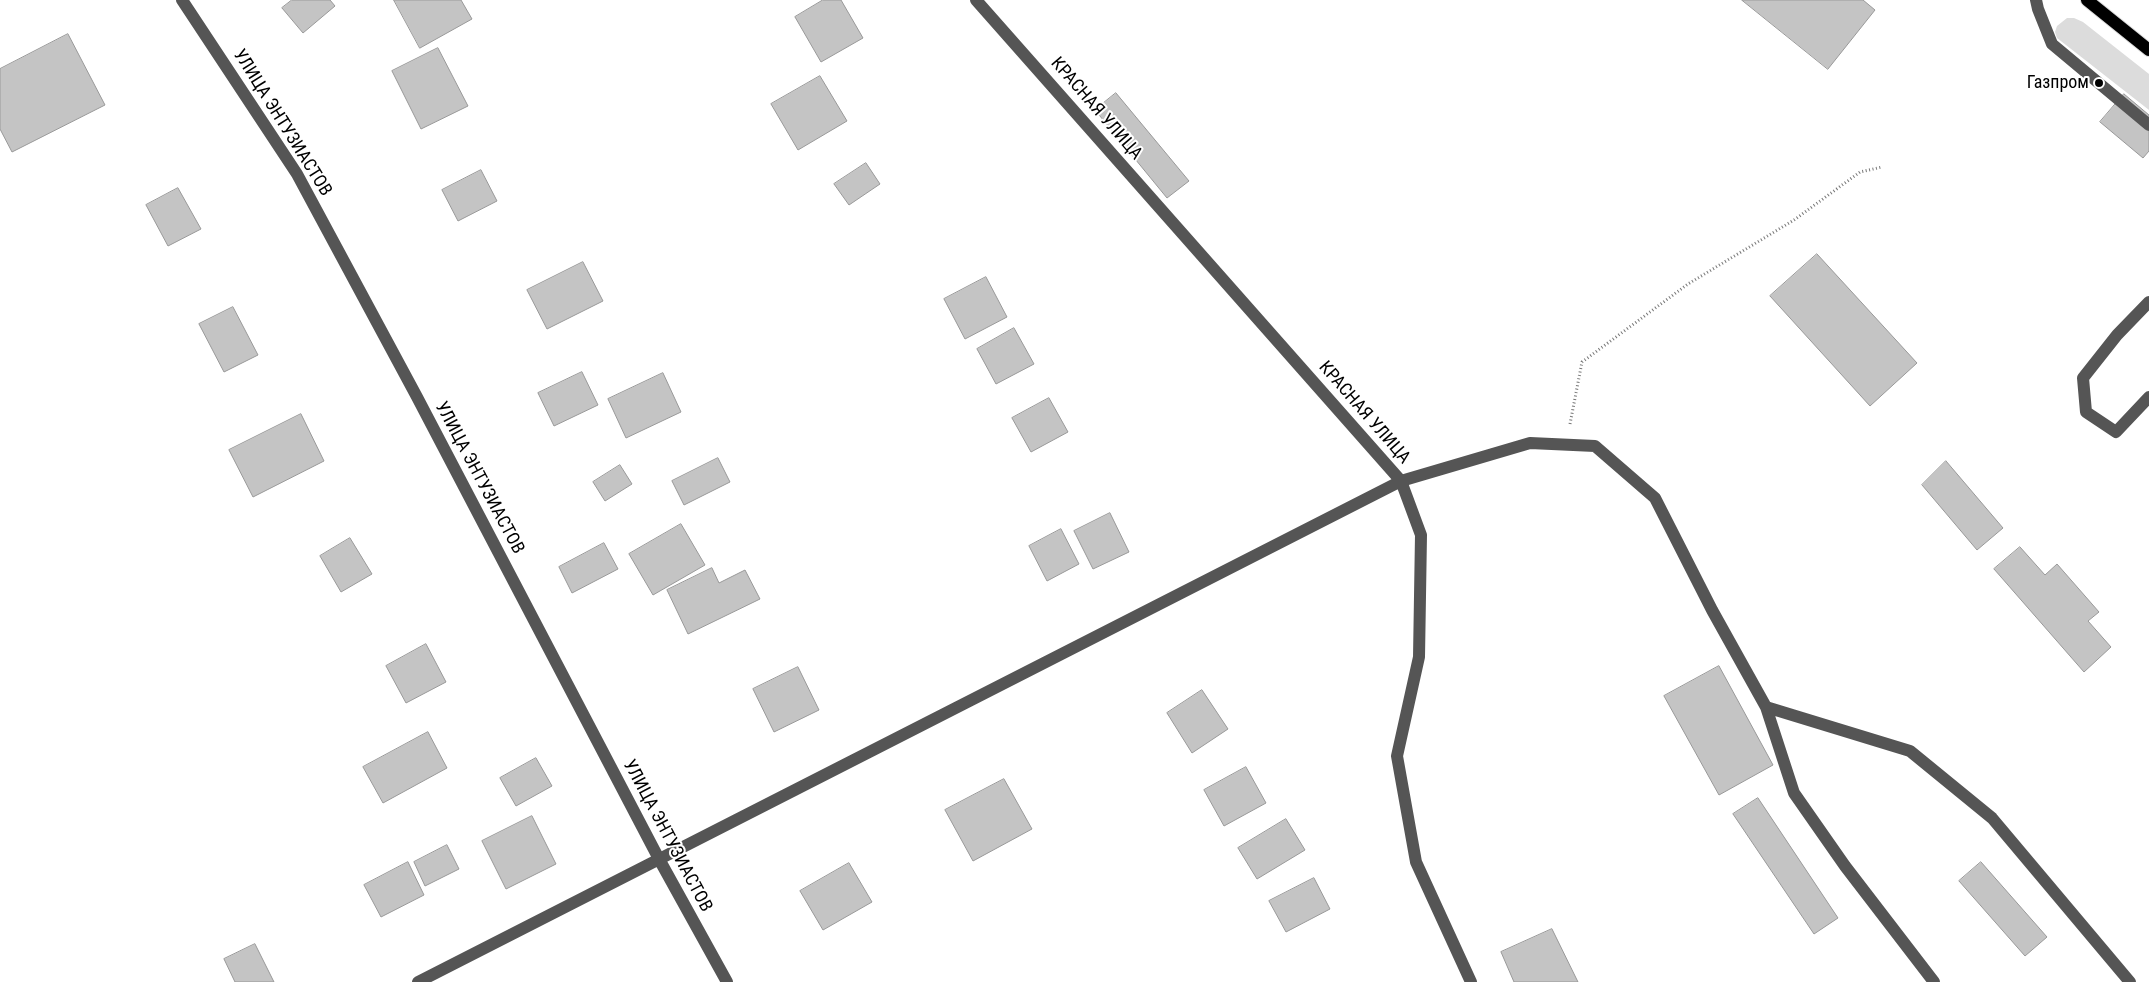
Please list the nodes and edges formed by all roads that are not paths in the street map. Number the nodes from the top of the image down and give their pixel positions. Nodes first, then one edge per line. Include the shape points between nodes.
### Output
1 (182, 0) edge
2 (976, 0) edge
3 (2036, 0) edge
4 (2087, 0) edge
5 (2149, 50) edge
6 (2149, 125) edge
7 (2149, 302) edge
8 (2149, 397) edge
9 (1401, 481) junction
10 (1766, 706) junction
11 (659, 859) junction
12 (418, 982) edge
13 (727, 982) edge
14 (1471, 982) edge
15 (1934, 982) edge
16 (2130, 982) edge

1 - 11 street, УЛИЦА ЭНТУЗИАСТОВ via 297,174
2 - 9 street, КРАСНАЯ УЛИЦА
3 - 6 street via 2052,44
4 - 5 main road
7 - 8 street via 2117,335 2083,378 2086,412 2116,432
9 - 10 street via 1530,443 1595,446 1655,498
9 - 11 street
9 - 14 street, КРАСНАЯ УЛИЦА via 1421,535 1421,544 1419,657 1397,756 1416,862
10 - 15 street via 1794,793
10 - 16 street via 1910,751 1992,818
11 - 12 street
11 - 13 street, УЛИЦА ЭНТУЗИАСТОВ

